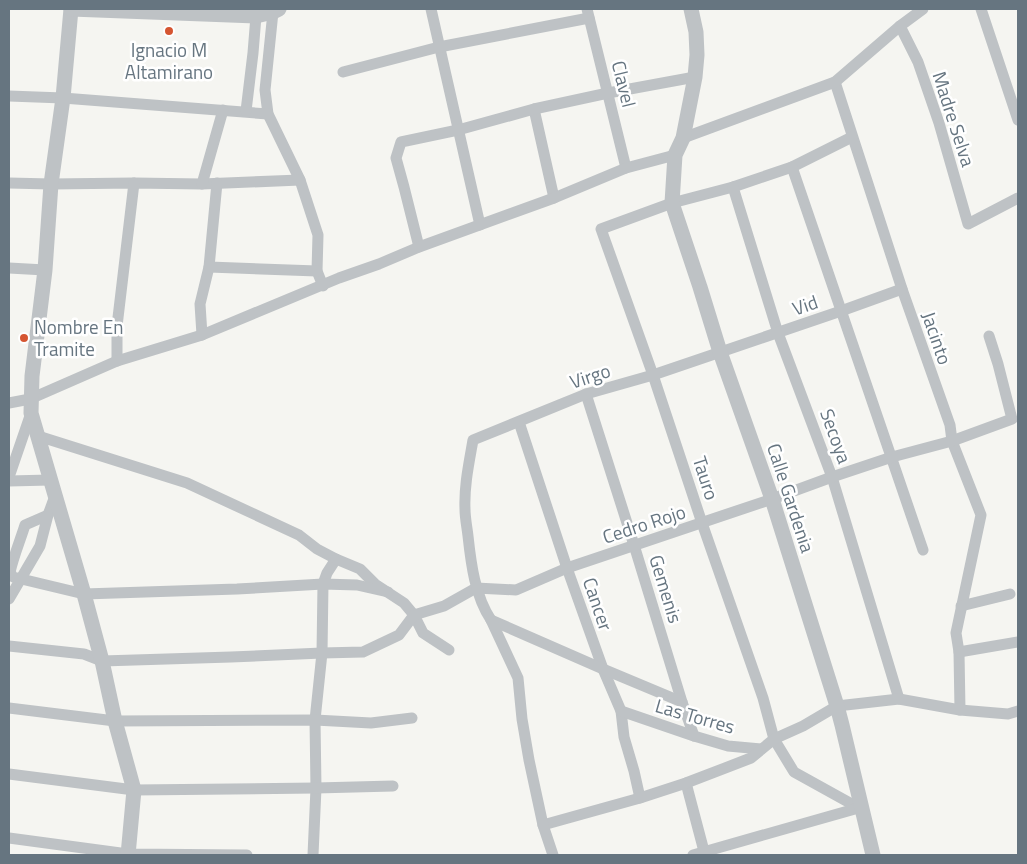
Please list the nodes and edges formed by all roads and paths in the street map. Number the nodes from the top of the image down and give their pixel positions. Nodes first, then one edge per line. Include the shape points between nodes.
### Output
1 (64, 9) edge
2 (71, 9) edge
3 (431, 9) edge
4 (691, 9) edge
5 (923, 9) edge
6 (981, 9) edge
7 (276, 11) edge
8 (588, 13) edge
9 (256, 16) junction
10 (900, 26) junction
11 (439, 47) junction
12 (343, 72) dead end
13 (695, 77) junction
14 (835, 82) junction
15 (608, 93) junction
16 (9, 96) edge
17 (63, 98) junction
18 (534, 109) junction
19 (223, 110) junction
20 (246, 111) junction
21 (268, 114) junction
22 (1018, 120) edge
23 (458, 130) junction
24 (852, 137) junction
25 (683, 138) junction
26 (675, 155) junction
27 (792, 167) junction
28 (626, 168) junction
29 (300, 180) junction
30 (9, 183) edge
31 (134, 183) junction
32 (217, 183) junction
33 (51, 184) junction
34 (202, 184) junction
35 (733, 188) junction
36 (554, 198) junction
37 (1018, 198) edge
38 (672, 203) junction
39 (480, 224) junction
40 (419, 246) junction
41 (209, 267) junction
42 (9, 268) edge
43 (45, 270) junction
44 (317, 271) junction
45 (323, 286) junction
46 (902, 289) junction
47 (841, 311) junction
48 (778, 333) junction
49 (202, 335) junction
50 (988, 336) dead end
51 (720, 352) junction
52 (116, 361) junction
53 (653, 375) junction
54 (586, 394) junction
55 (9, 403) edge
56 (31, 406) junction
57 (519, 422) junction
58 (38, 436) junction
59 (952, 441) junction
60 (892, 457) junction
61 (832, 477) junction
62 (9, 479) edge
63 (50, 480) junction
64 (55, 496) junction
65 (772, 499) junction
66 (48, 515) junction
67 (702, 523) junction
68 (634, 545) junction
69 (923, 550) dead end
70 (336, 558) junction
71 (567, 568) junction
72 (13, 574) edge
73 (323, 584) junction
74 (476, 588) junction
75 (388, 592) junction
76 (84, 594) junction
77 (1010, 594) dead end
78 (9, 599) edge
79 (961, 606) junction
80 (414, 615) junction
81 (491, 620) junction
82 (1018, 642) edge
83 (9, 646) edge
84 (449, 650) dead end
85 (322, 652) junction
86 (959, 652) junction
87 (102, 661) junction
88 (603, 670) junction
89 (899, 699) junction
90 (682, 702) junction
91 (837, 706) junction
92 (9, 708) edge
93 (960, 710) junction
94 (621, 711) junction
95 (1018, 712) edge
96 (412, 718) dead end
97 (115, 720) junction
98 (315, 720) junction
99 (694, 736) junction
100 (774, 739) junction
101 (761, 749) junction
102 (9, 774) edge
103 (686, 783) junction
104 (393, 786) dead end
105 (316, 788) junction
106 (134, 790) junction
107 (640, 798) junction
108 (860, 807) junction
109 (543, 825) junction
110 (9, 838) edge
111 (701, 854) edge
112 (128, 855) edge
113 (247, 855) edge
114 (313, 855) edge
115 (553, 855) edge
116 (873, 855) edge

1 - 2 street
2 - 9 street
2 - 17 street
3 - 11 street
4 - 13 street via 696,32
5 - 10 street
6 - 22 street
7 - 9 street
7 - 21 street via 265,90
8 - 11 street
8 - 15 street, Clavel
9 - 20 street
10 - 14 street
10 - 37 street, Madre Selva via 918,62 939,123 968,224
11 - 12 street
11 - 23 street
13 - 15 street
13 - 25 street
14 - 24 street, Jacinto
14 - 25 street
15 - 18 street
15 - 28 street, Clavel
16 - 17 street
17 - 19 street
17 - 33 street
18 - 23 street
18 - 36 street
19 - 20 street
19 - 34 street
20 - 21 street
21 - 29 street
23 - 39 street
23 - 40 street via 401,142 396,158
24 - 27 street
24 - 46 street, Jacinto
25 - 26 street
26 - 28 street
26 - 38 street, Calle Gardenia
27 - 35 street
27 - 47 street
28 - 36 street
29 - 32 street
29 - 44 street via 318,235
30 - 33 street
31 - 33 street
31 - 34 street
31 - 52 street
32 - 34 street
32 - 41 street
33 - 43 street
35 - 38 street
35 - 48 street, Secoya
36 - 39 street
38 - 51 street, Calle Gardenia
38 - 53 street, Tauro via 601,229
39 - 40 street
40 - 45 street
41 - 44 street
41 - 49 street via 200,304
42 - 43 street
43 - 56 street
44 - 45 street
45 - 49 street
46 - 47 street, Vid
46 - 59 street, Jacinto via 950,425
47 - 48 street, Vid
47 - 60 street
48 - 51 street, Vid
48 - 61 street, Secoya
49 - 52 street
50 - 59 street, Cedro Rojo via 1012,419
51 - 53 street, Virgo
51 - 65 street, Calle Gardenia
52 - 56 street
53 - 54 street, Virgo
53 - 67 street, Tauro
54 - 57 street, Virgo
54 - 68 street, Gemenis
55 - 56 street
56 - 58 street
56 - 62 street
57 - 71 street, Cancer
57 - 74 street, Virgo via 473,440 465,508
58 - 63 street
58 - 70 street via 188,483
59 - 60 street, Cedro Rojo
59 - 79 street, Jacinto via 981,515
60 - 61 street, Cedro Rojo
60 - 69 street
61 - 65 street, Cedro Rojo
61 - 89 street, Secoya
62 - 63 street
63 - 64 street
64 - 66 street
64 - 76 street
65 - 67 street, Cedro Rojo
65 - 91 street, Calle Gardenia
66 - 72 street via 40,546
66 - 72 street via 25,525 14,554
67 - 68 street, Cedro Rojo
67 - 100 street, Tauro
68 - 71 street, Cedro Rojo
68 - 90 street, Gemenis
70 - 73 street
70 - 75 street via 360,569
71 - 74 street, Cedro Rojo via 516,590
71 - 88 street, Cancer
72 - 76 street
72 - 78 street
73 - 75 street via 357,585
73 - 76 street
73 - 85 street
74 - 80 street via 444,606
74 - 81 street
75 - 80 street
76 - 87 street
77 - 79 street
79 - 86 street, Jacinto via 956,633
80 - 84 street via 423,632
80 - 85 street via 399,635 363,652
81 - 88 street
81 - 109 street via 518,678 528,760
82 - 86 street
83 - 87 street via 84,654
85 - 87 street
85 - 98 street
86 - 93 street, Jacinto
87 - 97 street
88 - 90 street
88 - 94 street, Cancer
89 - 91 street
89 - 93 street
90 - 99 street, Gemenis
91 - 100 street
91 - 108 street, Calle Gardenia
92 - 97 street
93 - 95 street
94 - 99 street, Las Torres
94 - 107 street, Cancer via 624,737
96 - 98 street via 371,723
97 - 98 street
97 - 106 street
98 - 105 street
99 - 101 street, Las Torres via 728,746
100 - 101 street
100 - 108 street via 794,772
101 - 103 street via 751,758
102 - 106 street
103 - 107 street
103 - 111 street
104 - 105 street
105 - 106 street
105 - 114 street
106 - 112 street
107 - 109 street
108 - 111 street
108 - 116 street, Calle Gardenia
109 - 115 street
110 - 112 street
112 - 113 street

